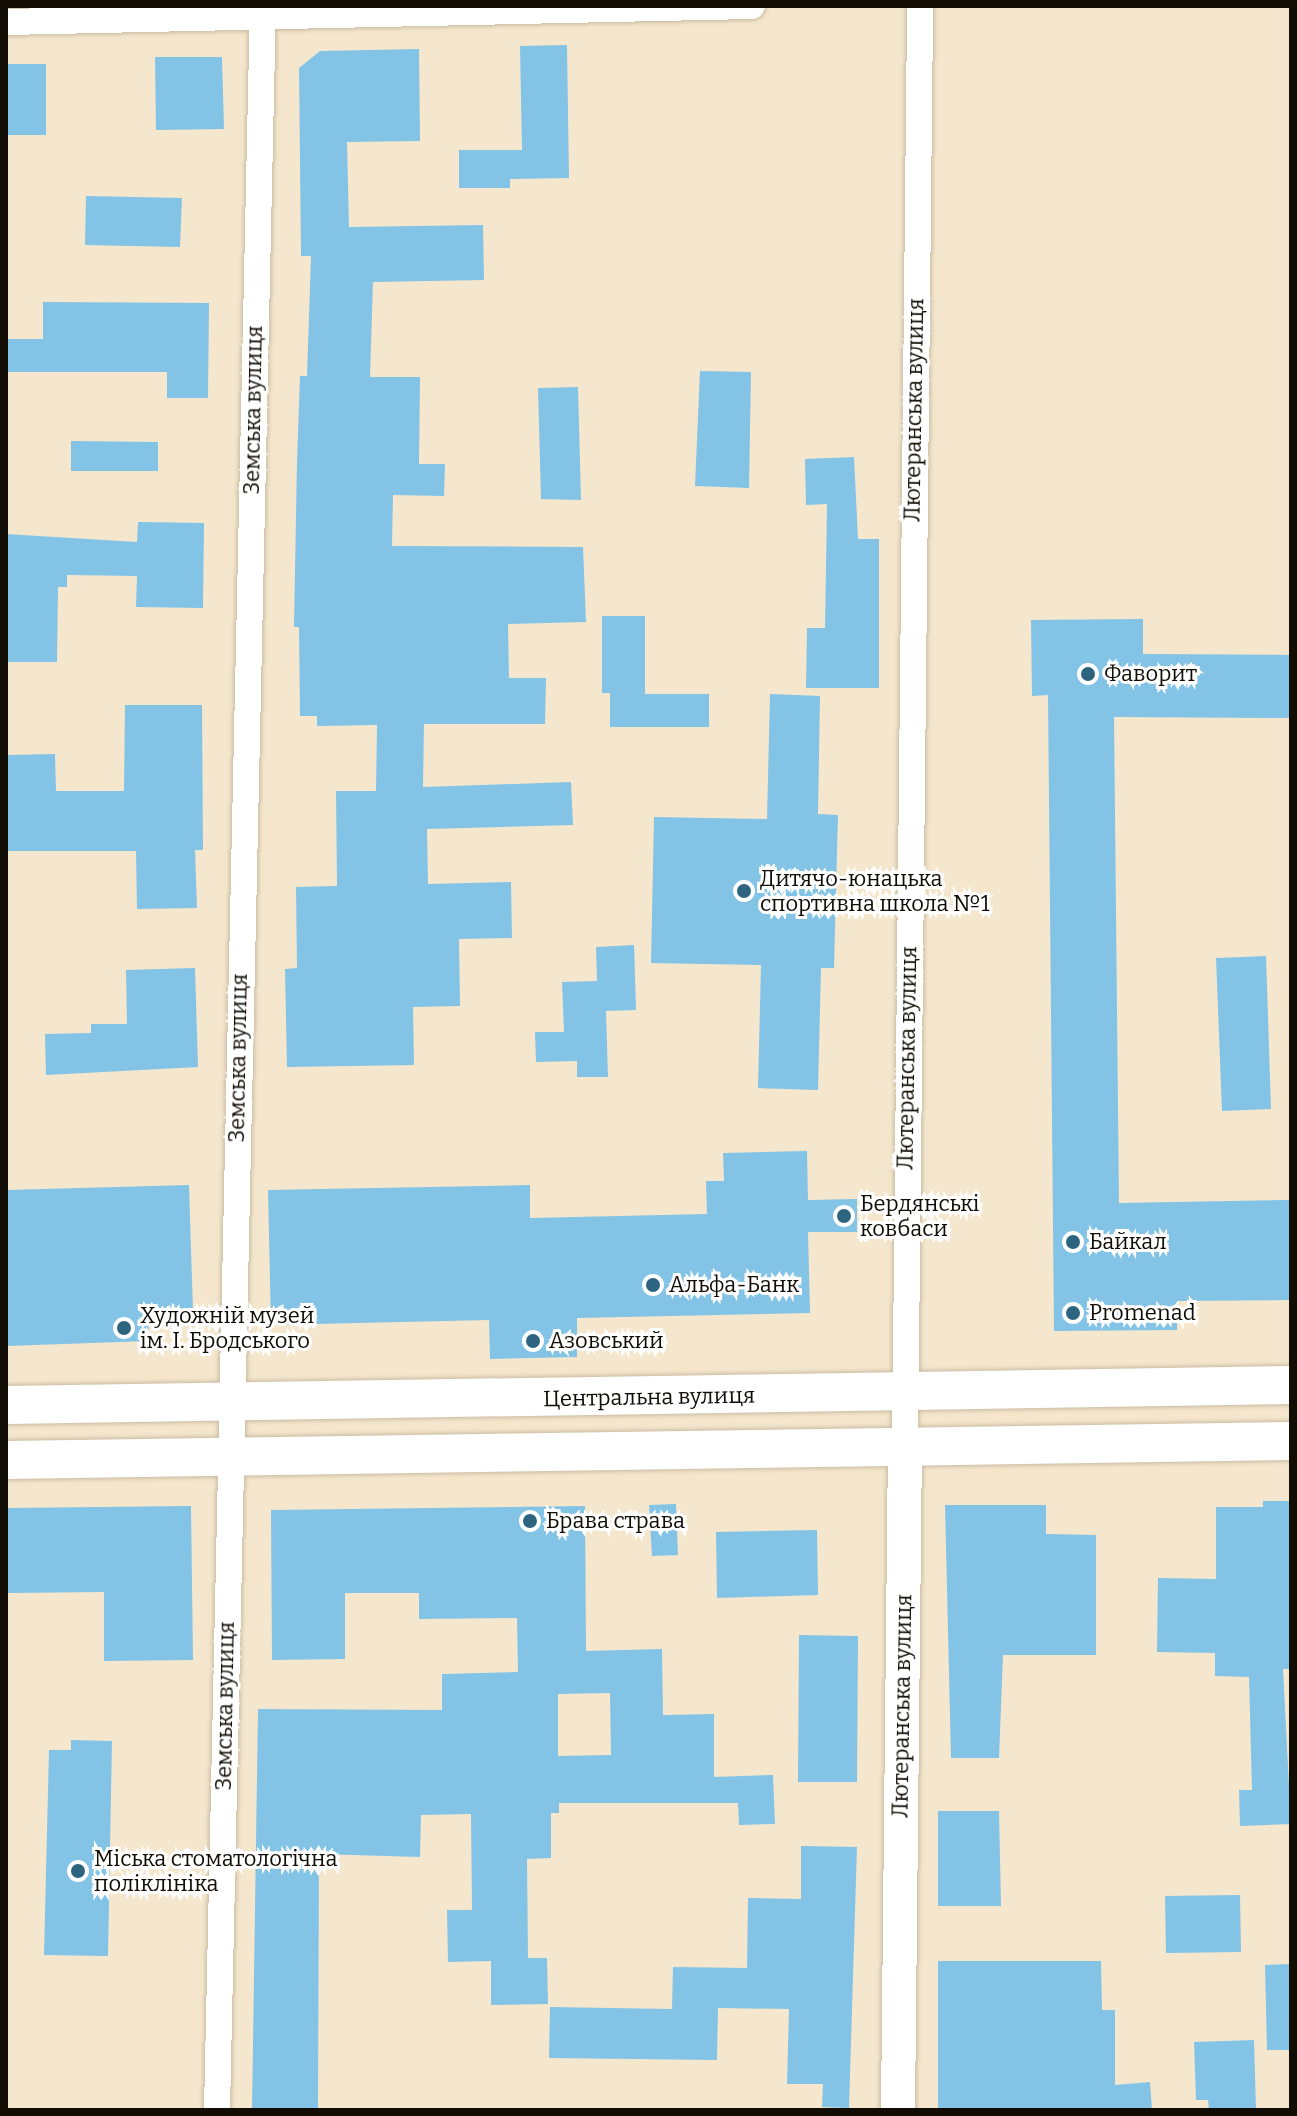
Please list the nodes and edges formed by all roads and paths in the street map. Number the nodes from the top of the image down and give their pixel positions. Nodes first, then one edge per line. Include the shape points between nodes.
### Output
1 (752, 6) edge
2 (920, 6) edge
3 (263, 12) edge
4 (6, 22) edge
5 (1291, 1385) edge
6 (905, 1394) junction
7 (229, 1402) junction
8 (6, 1405) edge
9 (1291, 1441) edge
10 (905, 1447) junction
11 (229, 1457) junction
12 (6, 1460) edge
13 (217, 2110) edge
14 (898, 2110) edge

1 - 3 street
2 - 6 street, Лютеранська вулиця
3 - 4 street
3 - 7 street, Земська вулиця
5 - 6 main road, Центральна вулиця
6 - 7 main road, Центральна вулиця
6 - 10 street, Лютеранська вулиця
7 - 8 main road, Центральна вулиця
7 - 11 street, Земська вулиця
9 - 10 main road
10 - 11 main road
10 - 14 street, Лютеранська вулиця
11 - 12 main road
11 - 13 street, Земська вулиця

